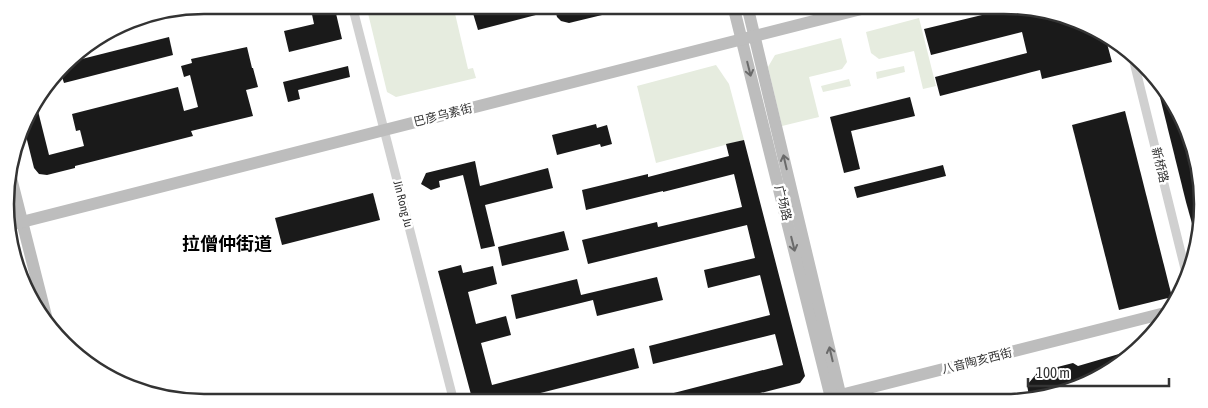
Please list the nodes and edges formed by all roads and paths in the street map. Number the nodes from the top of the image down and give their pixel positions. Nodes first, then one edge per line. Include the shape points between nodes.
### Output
1 (354, 14) edge
2 (735, 14) edge
3 (749, 14) edge
4 (824, 14) edge
5 (839, 14) edge
6 (754, 34) junction
7 (741, 37) junction
8 (1135, 66) edge
9 (383, 127) junction
10 (14, 206) edge
11 (16, 221) edge
12 (1184, 265) edge
13 (41, 303) edge
14 (1159, 315) edge
15 (452, 394) edge
16 (835, 394) edge
17 (835, 394) edge
18 (855, 394) edge

1 - 9 street, Jin Rong Ju
2 - 7 street, 广场路
3 - 6 street, 广场路
4 - 6 street, 巴彦乌素街
5 - 6 street, 巴彦乌素街
6 - 7 street, 巴彦乌素街
17 -> 6 street, 广场路
7 - 9 street, 巴彦乌素街
7 -> 16 street, 广场路
8 - 12 street, 新桥路
9 - 11 street, 巴彦乌素街
9 - 15 street, Jin Rong Ju
10 - 11 street
11 - 13 street
14 - 18 street, 八音陶亥西街

